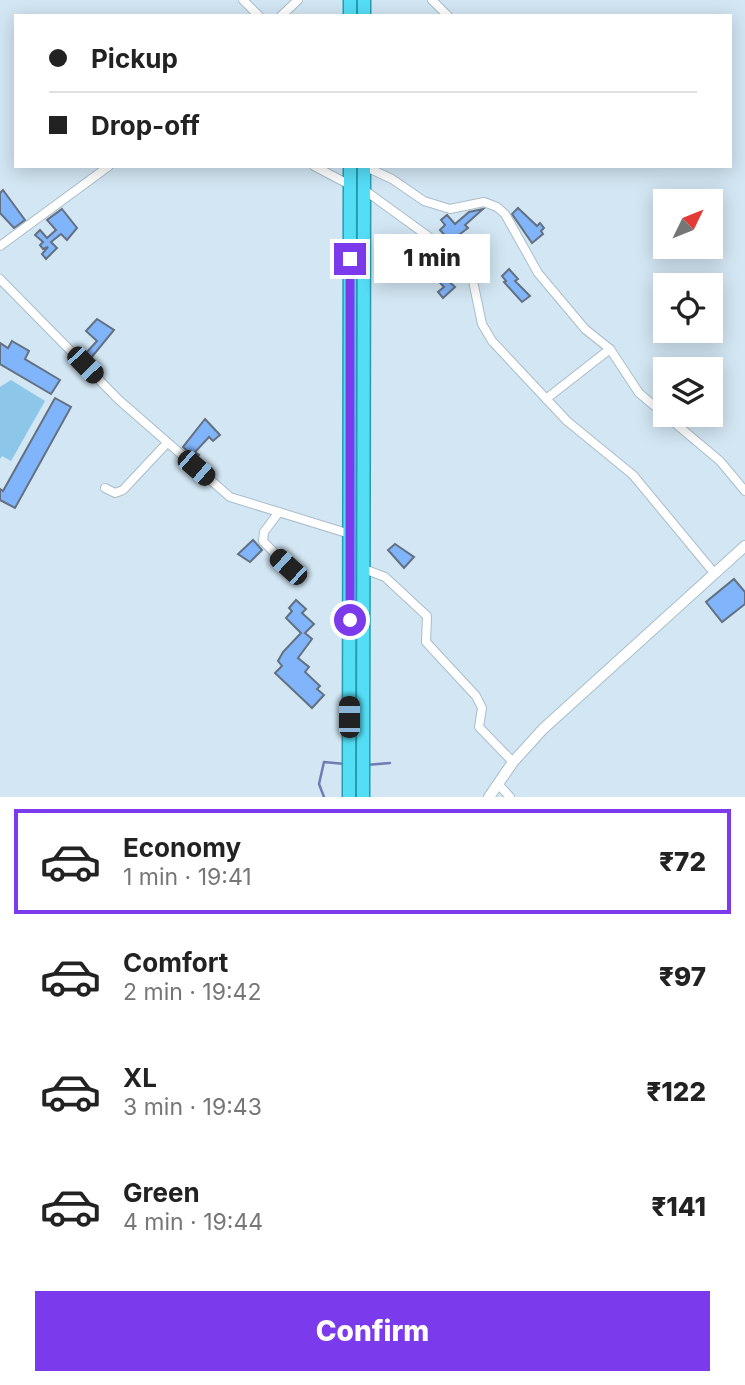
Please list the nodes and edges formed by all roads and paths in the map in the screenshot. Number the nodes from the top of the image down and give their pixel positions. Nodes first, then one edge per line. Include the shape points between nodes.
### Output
1 (243, 0) edge
2 (298, 0) edge
3 (432, 0) edge
4 (257, 14) edge
5 (283, 14) edge
6 (446, 14) edge
7 (106, 168) edge
8 (318, 168) edge
9 (350, 168) edge
10 (364, 168) edge
11 (368, 168) edge
12 (350, 185) junction
13 (363, 189) junction
14 (0, 246) edge
15 (0, 279) edge
16 (610, 349) junction
17 (546, 399) junction
18 (166, 443) junction
19 (105, 488) dead end
20 (745, 491) edge
21 (279, 512) junction
22 (350, 534) junction
23 (745, 546) edge
24 (288, 567) dead end
25 (363, 569) junction
26 (715, 574) junction
27 (513, 762) junction
28 (498, 783) junction
29 (349, 797) edge
30 (363, 797) edge
31 (489, 797) edge
32 (510, 797) edge

1 - 4 street
2 - 5 street
3 - 6 street
7 - 14 street
8 - 12 street
9 - 12 highway
10 - 13 highway
11 - 16 street via 424,201 450,209 484,201 497,207 538,272 584,329
12 - 22 highway
13 - 17 street via 429,237 466,272 492,341
13 - 25 highway
15 - 18 street
16 - 17 street
16 - 20 street via 639,393 720,461
17 - 26 street via 633,475
18 - 19 street via 123,489 115,494
18 - 21 street via 230,497
21 - 22 street
21 - 24 street via 263,541
22 - 29 highway
23 - 26 street
25 - 27 street via 386,577 427,616 426,642 476,696 482,708 478,723 482,733
25 - 30 highway
26 - 27 street via 543,729
27 - 28 street
28 - 31 street
28 - 32 street

